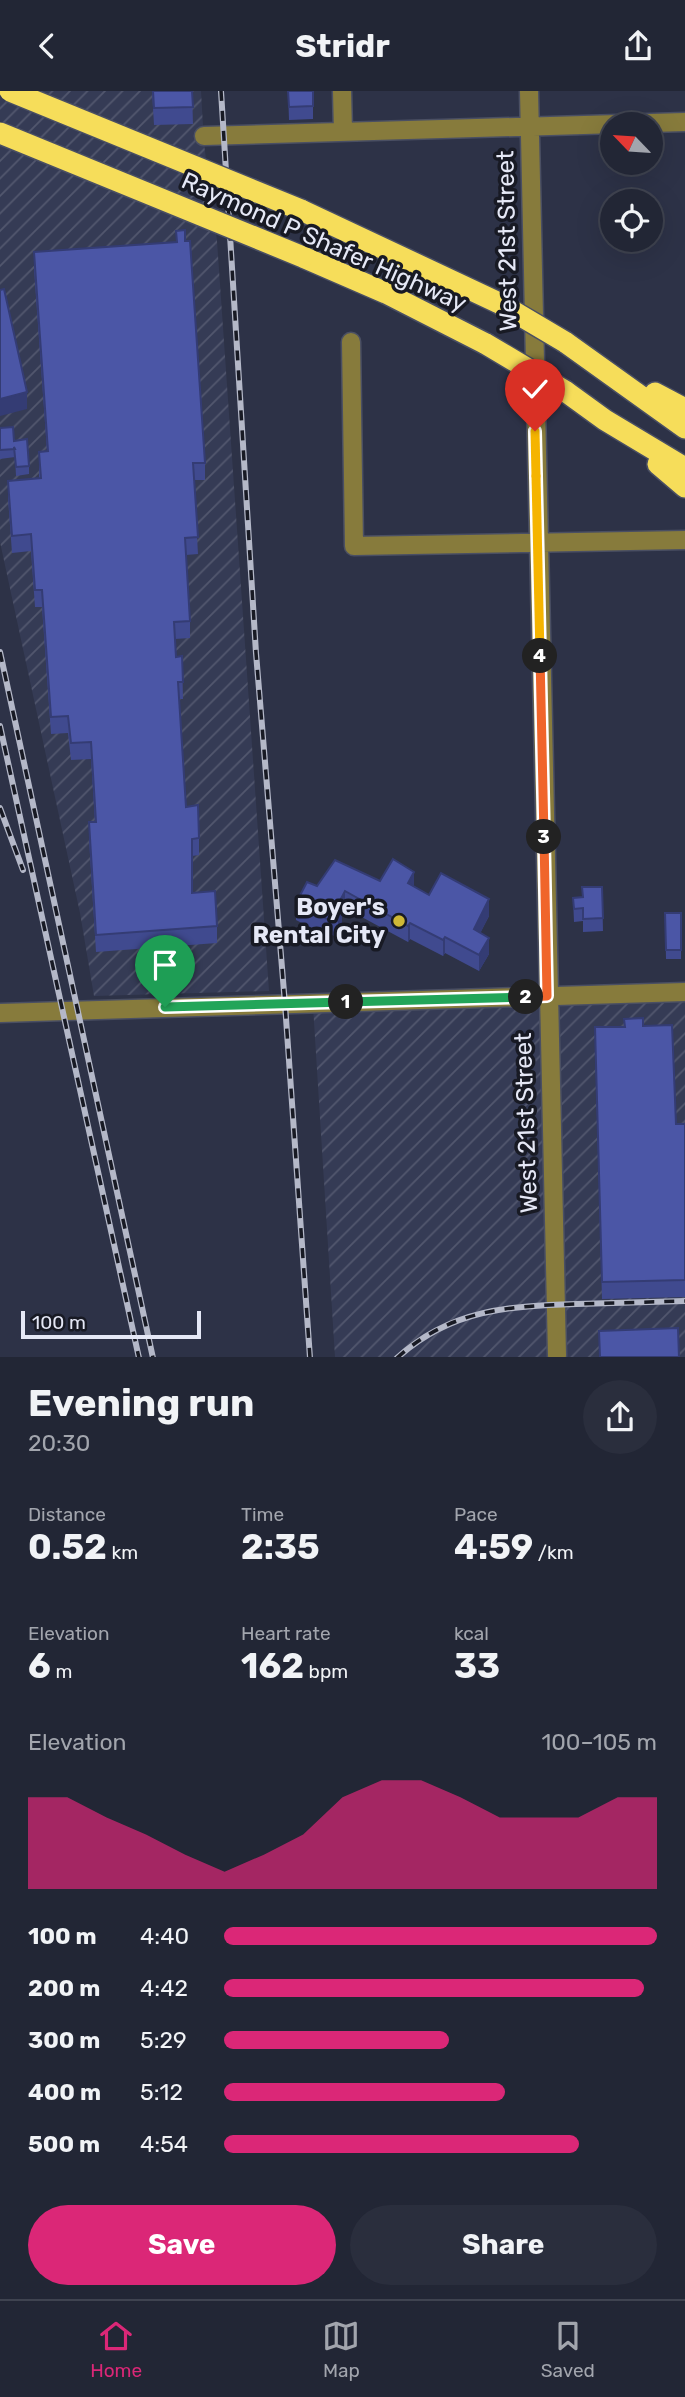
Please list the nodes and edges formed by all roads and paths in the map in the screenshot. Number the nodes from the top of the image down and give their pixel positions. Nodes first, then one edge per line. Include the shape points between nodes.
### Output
1 (10, 91) edge
2 (342, 91) edge
3 (528, 91) edge
4 (685, 122) edge
5 (529, 125) junction
6 (343, 131) junction
7 (0, 133) edge
8 (204, 136) dead end
9 (351, 342) dead end
10 (565, 342) junction
11 (685, 409) edge
12 (606, 420) junction
13 (685, 428) edge
14 (685, 468) edge
15 (685, 487) edge
16 (685, 540) edge
17 (538, 543) junction
18 (685, 992) edge
19 (547, 996) junction
20 (0, 1013) edge
21 (557, 1355) dead end

1 - 10 highway, Raymond P Shafer Highway, bridge via 301,210 499,303
2 - 6 street
3 - 5 street, West 21st Street
4 - 5 street
5 - 6 street
5 - 17 street, West 21st Street
6 - 8 street
7 - 12 highway, Raymond P Shafer Highway, bridge via 418,309 486,344
9 - 17 street via 354,546
10 - 11 highway
10 - 13 highway, Raymond P Shafer Highway
12 - 14 highway, Raymond P Shafer Highway
12 - 15 highway
16 - 17 street
17 - 19 street, West 21st Street
18 - 19 street
19 - 20 street
19 - 21 street, West 21st Street

